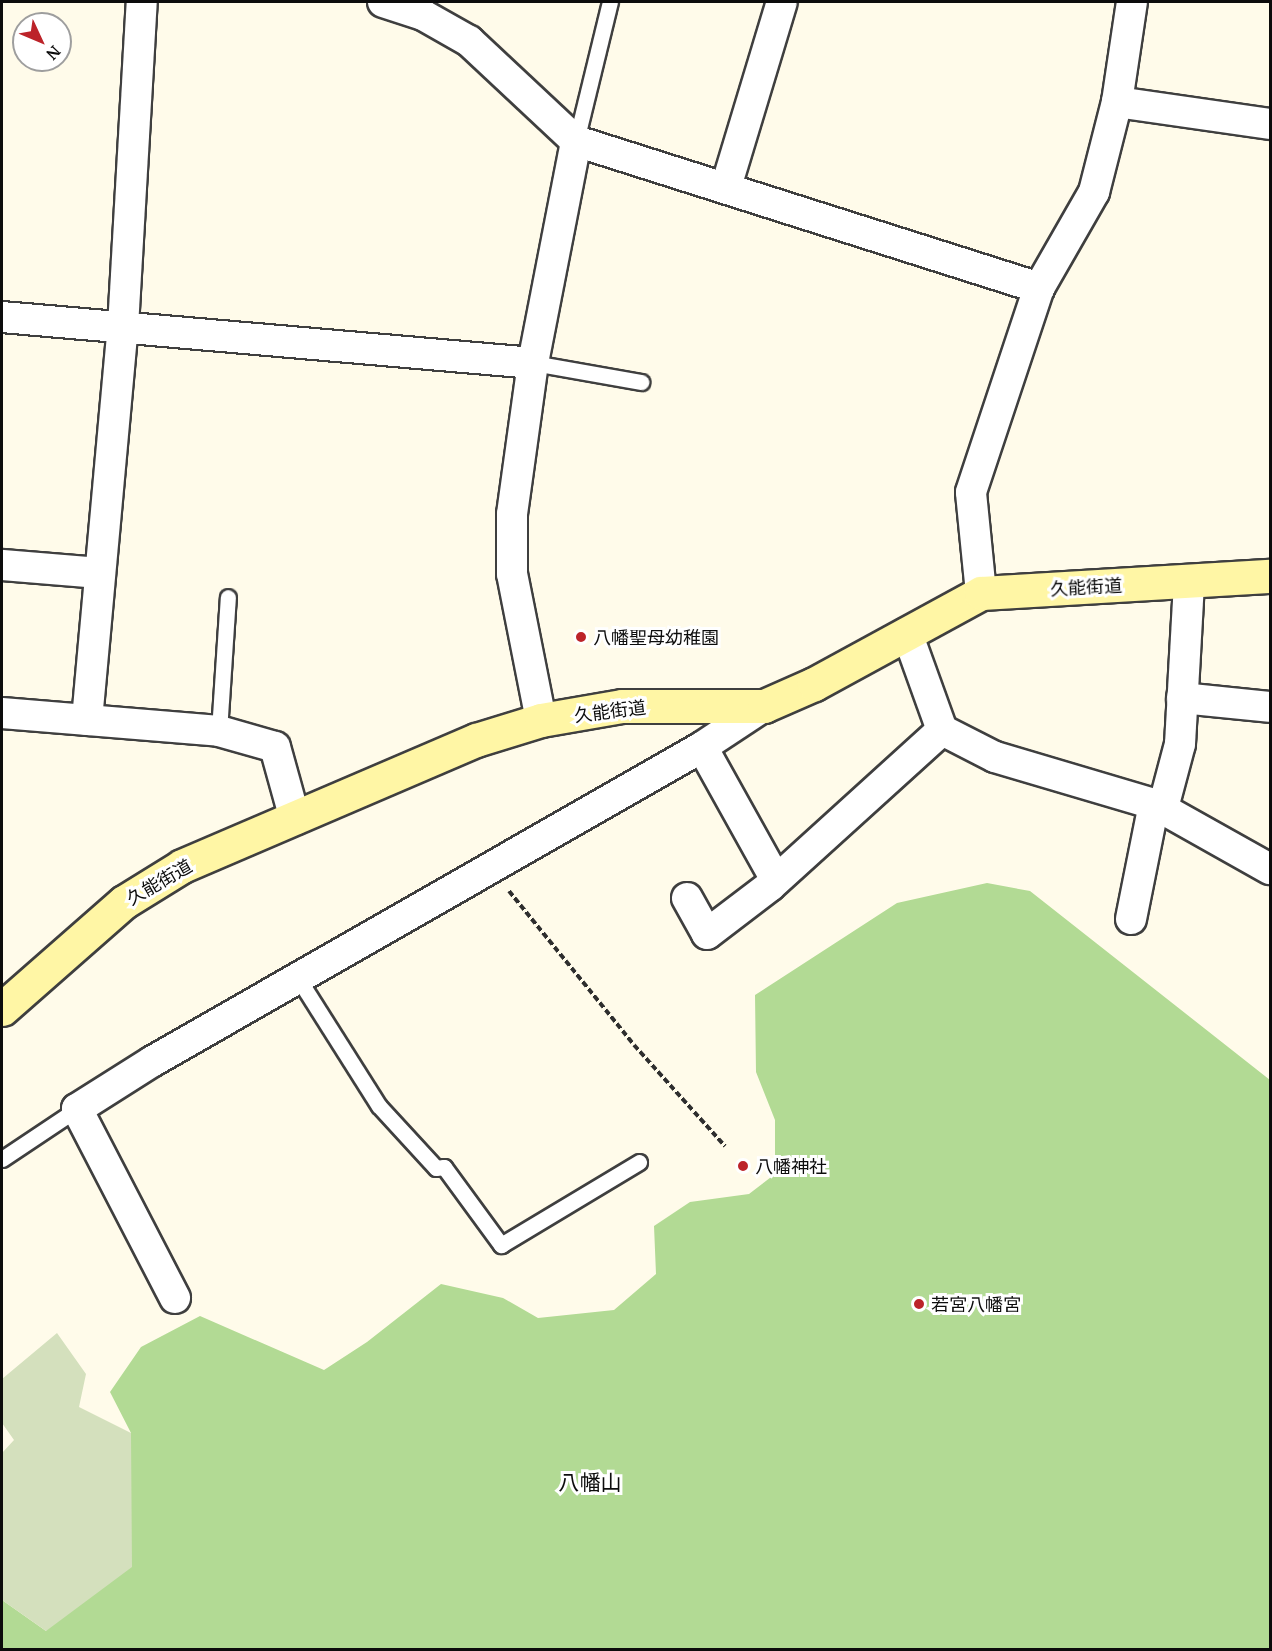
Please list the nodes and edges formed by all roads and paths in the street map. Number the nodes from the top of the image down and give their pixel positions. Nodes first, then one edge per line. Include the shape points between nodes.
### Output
1 (141, 2) edge
2 (383, 2) edge
3 (610, 2) edge
4 (782, 2) edge
5 (1132, 2) edge
6 (1117, 102) junction
7 (1270, 124) edge
8 (576, 141) junction
9 (726, 187) junction
10 (1039, 288) junction
11 (2, 317) edge
12 (123, 327) junction
13 (533, 363) junction
14 (641, 382) dead end
15 (2, 565) edge
16 (100, 573) junction
17 (1270, 576) edge
18 (1189, 582) junction
19 (981, 593) junction
20 (228, 597) dead end
21 (907, 633) junction
22 (1182, 698) junction
23 (764, 706) junction
24 (1270, 707) edge
25 (2, 713) edge
26 (87, 720) junction
27 (541, 720) junction
28 (942, 730) junction
29 (219, 731) junction
30 (702, 747) junction
31 (1158, 806) junction
32 (295, 819) junction
33 (490, 867) junction
34 (1270, 868) edge
35 (776, 880) junction
36 (687, 898) dead end
37 (1131, 919) dead end
38 (298, 978) junction
39 (2, 1009) edge
40 (77, 1109) junction
41 (726, 1146) dead end
42 (2, 1159) edge
43 (639, 1162) dead end
44 (175, 1298) dead end

1 - 12 street
2 - 8 street via 423,15 469,41
3 - 8 lane
4 - 9 street
5 - 6 street
6 - 7 street
6 - 10 street via 1094,192
8 - 9 street
8 - 13 street
9 - 10 street
10 - 19 street via 972,492
11 - 12 street
12 - 13 street
12 - 16 street
13 - 14 lane
13 - 27 street via 512,514 512,574
15 - 16 street
16 - 26 street
17 - 18 main road, 久能街道
18 - 19 main road, 久能街道
18 - 22 street
19 - 21 main road, 久能街道
20 - 29 lane
21 - 23 main road, 久能街道 via 814,684
21 - 28 street
22 - 24 street
22 - 31 street via 1180,744
23 - 27 main road, 久能街道 via 622,706
23 - 30 street
25 - 26 street
26 - 29 street
27 - 32 main road, 久能街道 via 476,740
28 - 31 street via 996,758
28 - 35 street
29 - 32 street via 275,747
30 - 33 street
30 - 35 street
31 - 34 street
31 - 37 street
32 - 39 main road, 久能街道 via 182,866 124,902
33 - 38 street
33 - 41 path via 634,1045
35 - 36 street via 707,934
38 - 40 street
38 - 43 lane via 379,1106 436,1168 444,1167 501,1245
40 - 42 lane
40 - 44 street

